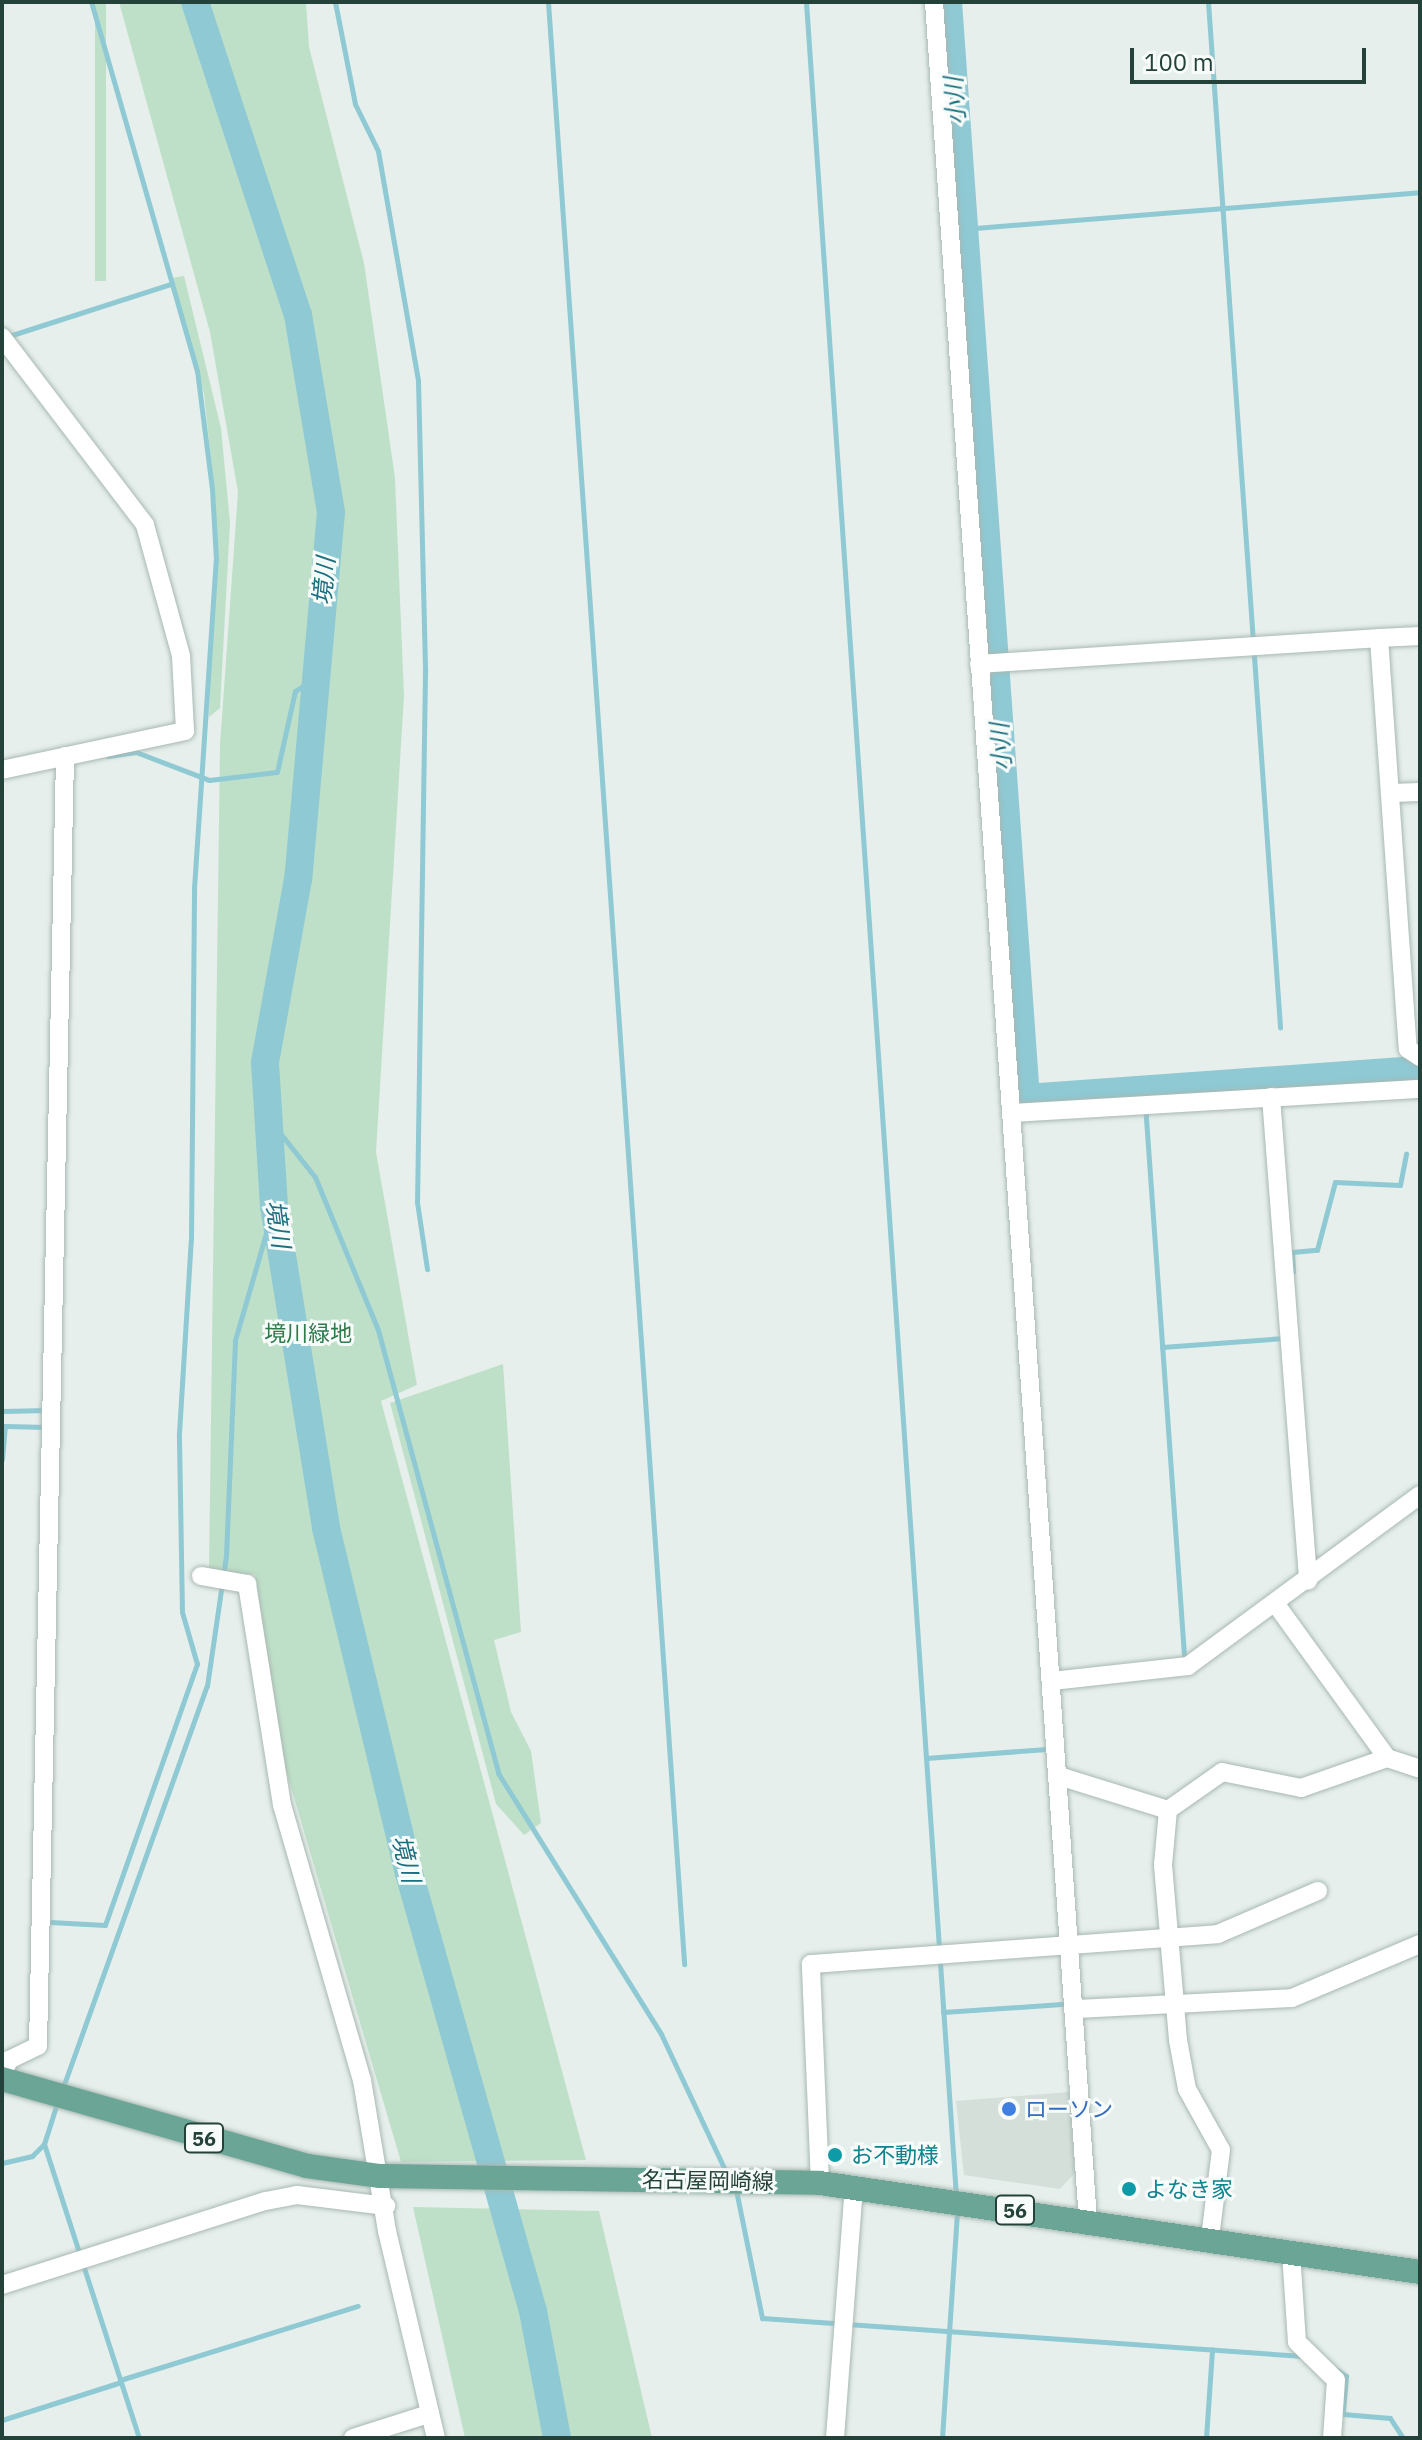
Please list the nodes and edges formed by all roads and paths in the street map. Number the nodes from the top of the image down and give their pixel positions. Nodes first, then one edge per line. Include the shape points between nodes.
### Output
1 (934, 2) edge
2 (2, 337) edge
3 (1420, 636) edge
4 (1379, 638) junction
5 (979, 664) junction
6 (65, 756) junction
7 (2, 770) edge
8 (1420, 792) edge
9 (1391, 793) junction
10 (1420, 1057) edge
11 (1420, 1089) edge
12 (1271, 1097) junction
13 (1013, 1113) junction
14 (1420, 1495) edge
15 (204, 1578) dead end
16 (1308, 1581) junction
17 (1275, 1603) junction
18 (1052, 1681) junction
19 (1387, 1758) junction
20 (1420, 1769) edge
21 (1059, 1776) junction
22 (1168, 1810) junction
23 (1318, 1891) dead end
24 (1169, 1940) junction
25 (1420, 1944) edge
26 (1072, 1945) junction
27 (1175, 2003) junction
28 (1076, 2009) junction
29 (2, 2076) edge
30 (380, 2176) junction
31 (820, 2183) junction
32 (854, 2188) junction
33 (386, 2206) junction
34 (1088, 2221) junction
35 (1210, 2238) junction
36 (1291, 2252) junction
37 (1420, 2272) edge
38 (2, 2285) edge
39 (428, 2414) junction
40 (353, 2438) edge
41 (436, 2438) edge
42 (835, 2438) edge
43 (1332, 2438) edge

1 - 5 street
2 - 6 street via 145,525 181,656 185,731
3 - 4 street
4 - 5 street
4 - 9 street
5 - 13 street
6 - 7 street
6 - 29 street via 38,2046 9,2060
8 - 9 street
9 - 10 street via 1408,1049
11 - 12 street
12 - 13 street
12 - 16 street
13 - 18 street
14 - 16 street
15 - 30 street via 247,1584 282,1805 362,2080
16 - 17 street
17 - 18 street via 1188,1666
17 - 19 street
18 - 21 street
19 - 20 street
19 - 22 street via 1301,1788 1222,1772
21 - 22 street
21 - 26 street
22 - 24 street via 1161,1836
23 - 24 street via 1241,1928
24 - 26 street
24 - 27 street
25 - 27 street via 1292,1998
26 - 28 street
26 - 31 street via 811,1964
27 - 28 street
27 - 35 street via 1187,2089 1221,2150
28 - 34 street
29 - 30 main road, 名古屋岡崎線 / 56 via 307,2166
30 - 31 main road, 名古屋岡崎線 / 56
30 - 33 street
31 - 32 main road, 名古屋岡崎線 / 56
32 - 34 main road, 名古屋岡崎線 / 56
32 - 42 street
33 - 38 street via 297,2195 266,2201
33 - 39 street
34 - 35 main road, 名古屋岡崎線 / 56
35 - 36 main road, 名古屋岡崎線 / 56
36 - 37 main road, 名古屋岡崎線 / 56
36 - 43 street via 1297,2342 1336,2380
39 - 40 street
39 - 41 street

